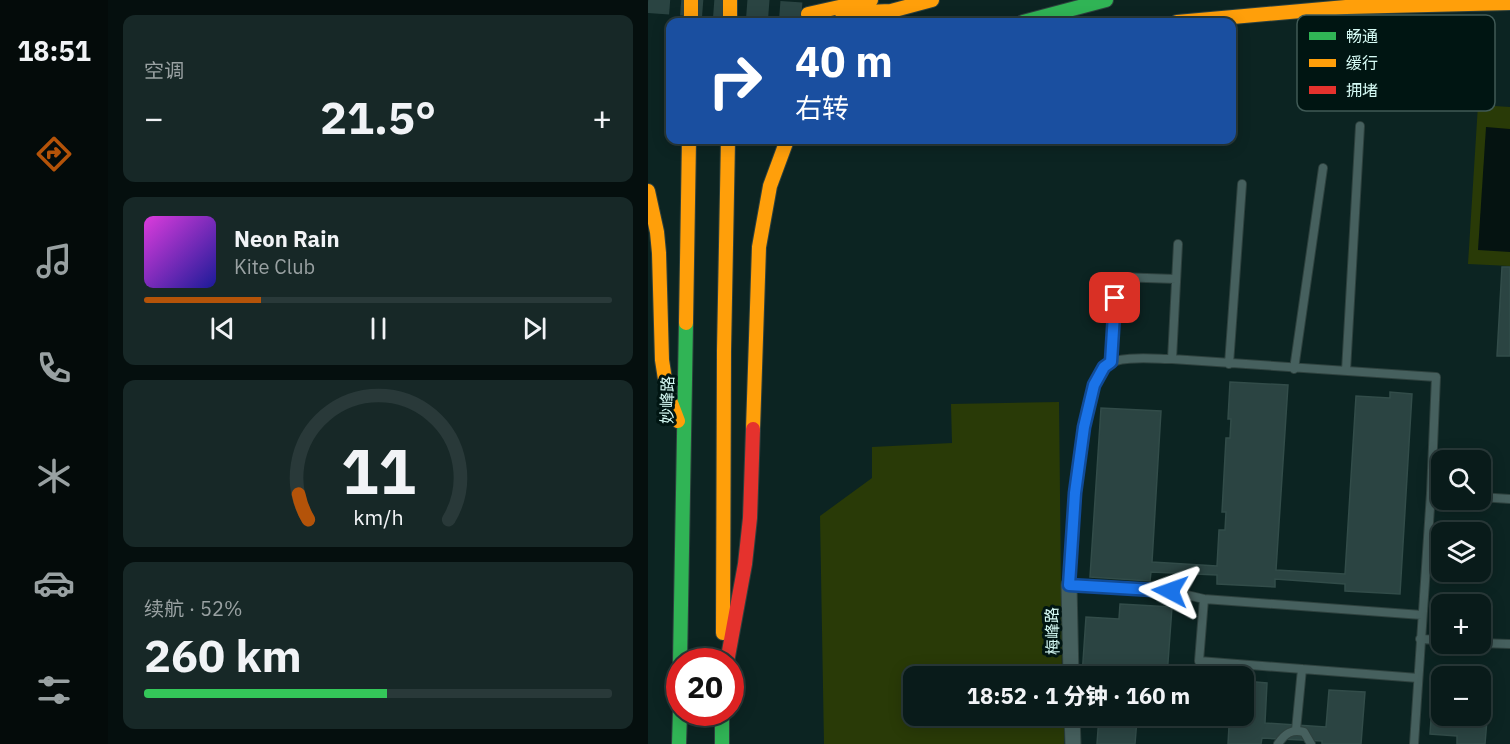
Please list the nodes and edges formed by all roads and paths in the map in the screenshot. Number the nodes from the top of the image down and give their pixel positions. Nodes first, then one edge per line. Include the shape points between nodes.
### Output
1 (691, 0) edge
2 (730, 0) edge
3 (871, 0) edge
4 (932, 0) edge
5 (1106, 0) edge
6 (1510, 3) edge
7 (691, 18) edge
8 (730, 18) edge
9 (1038, 18) edge
10 (1225, 18) edge
11 (1360, 126) dead end
12 (689, 144) edge
13 (728, 144) edge
14 (786, 144) edge
15 (1323, 168) dead end
16 (1242, 184) dead end
17 (648, 191) edge
18 (1178, 244) dead end
19 (1176, 279) junction
20 (1172, 359) junction
21 (1111, 362) junction
22 (1229, 364) junction
23 (1294, 369) junction
24 (1346, 371) junction
25 (683, 436) junction
26 (1433, 450) edge
27 (1431, 493) edge
28 (1491, 498) edge
29 (1510, 499) edge
30 (1069, 585) junction
31 (1204, 599) junction
32 (1422, 615) junction
33 (1420, 639) junction
34 (1431, 640) edge
35 (1491, 643) edge
36 (1510, 644) edge
37 (680, 648) edge
38 (725, 648) edge
39 (728, 648) edge
40 (1071, 666) edge
41 (1302, 669) junction
42 (1418, 678) junction
43 (680, 726) edge
44 (722, 726) edge
45 (1072, 726) edge
46 (1296, 730) junction
47 (679, 744) edge
48 (722, 744) edge
49 (1073, 744) edge
50 (1278, 744) edge
51 (1311, 744) edge
52 (1414, 744) edge

1 - 7 main road
2 - 8 main road
3 - 4 main road via 808,14 891,11
5 - 9 main road
6 - 10 main road via 1346,8
11 - 24 lane
12 - 25 main road, 妙峰路
13 - 38 main road
14 - 39 main road via 770,186 759,247 750,518
15 - 23 lane
16 - 22 lane
17 - 25 main road via 659,253 662,360
18 - 19 lane
19 - 20 lane
19 - 21 lane via 1117,277
20 - 21 lane
20 - 22 lane
21 - 30 lane via 1094,385 1084,427
22 - 23 lane
23 - 24 lane
24 - 26 lane via 1436,377
25 - 37 main road, 妙峰路
27 - 32 lane
28 - 29 lane
30 - 31 lane via 1170,591
30 - 40 street, 梅峰路
31 - 32 lane
31 - 41 lane via 1199,661
32 - 33 lane
33 - 34 lane
33 - 42 lane
35 - 36 lane
41 - 42 lane
41 - 46 lane
42 - 52 lane
43 - 47 main road
44 - 48 main road
45 - 49 street
46 - 50 lane via 1288,732
46 - 51 lane via 1304,732

